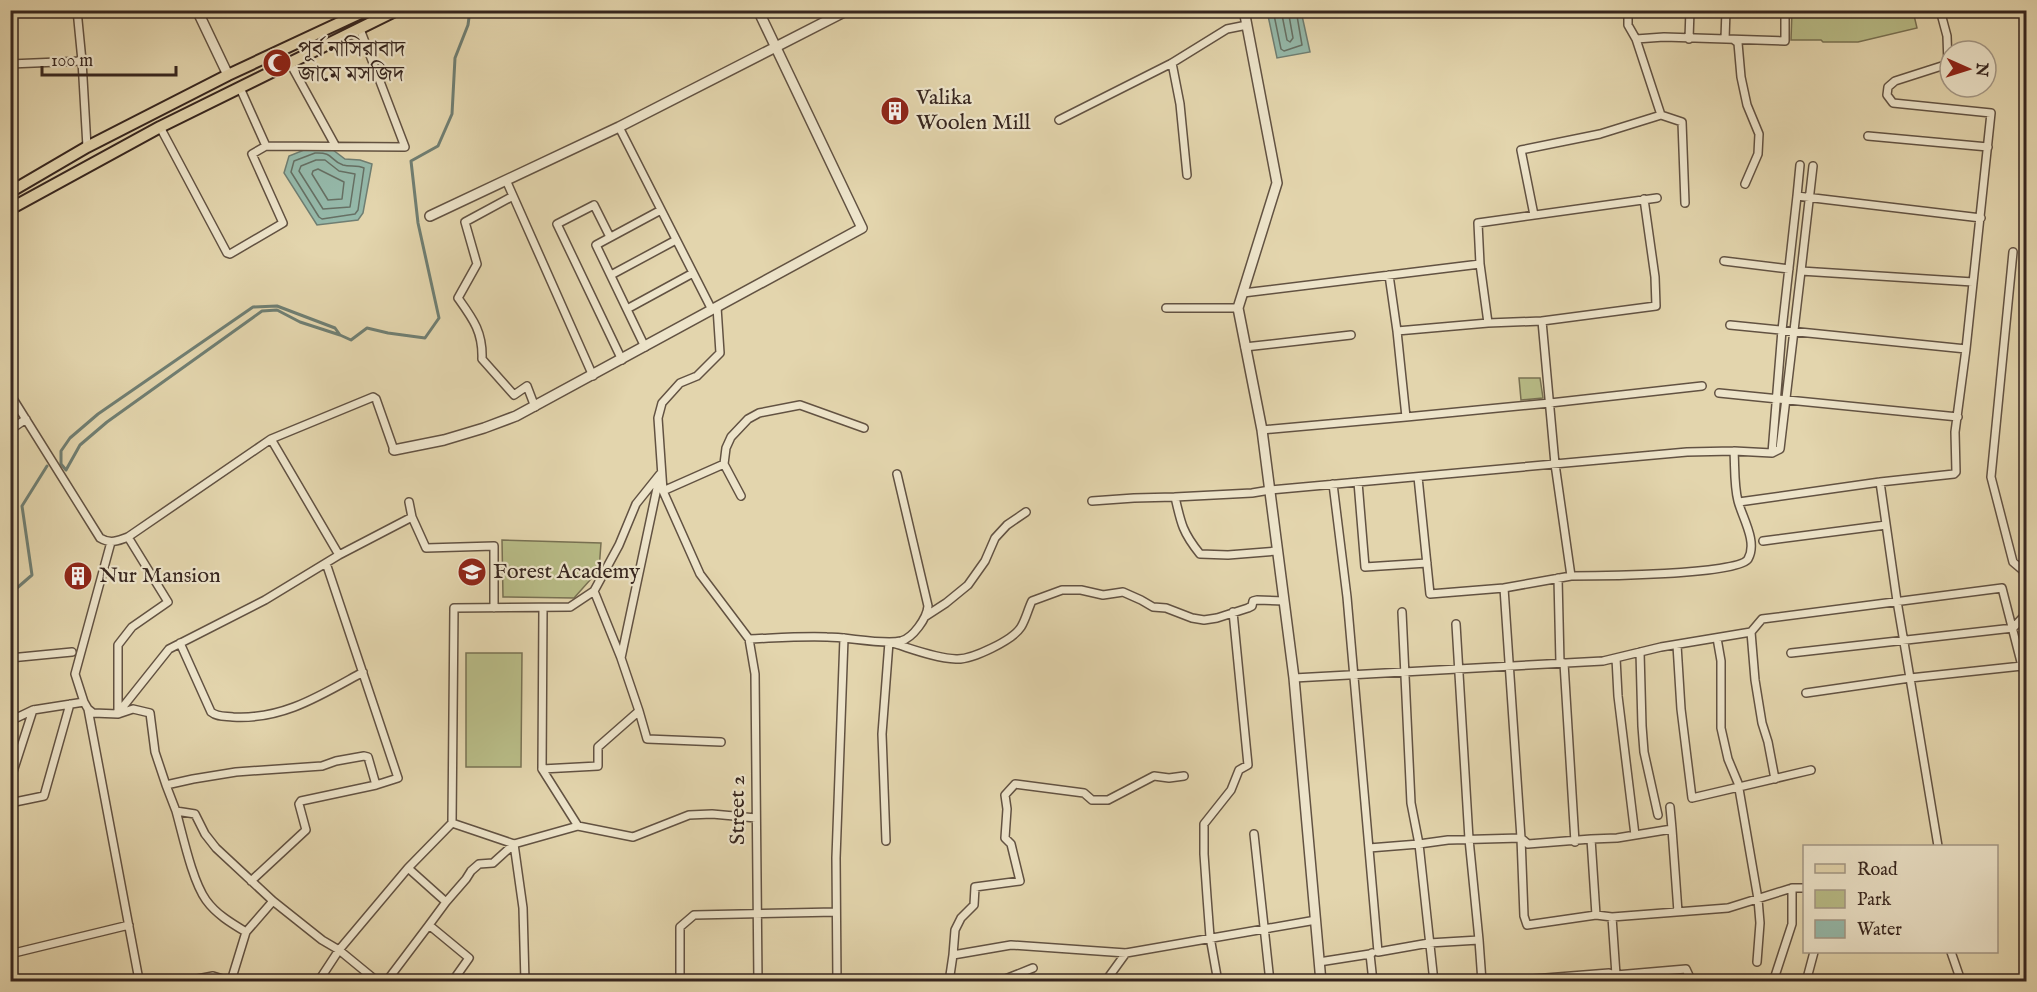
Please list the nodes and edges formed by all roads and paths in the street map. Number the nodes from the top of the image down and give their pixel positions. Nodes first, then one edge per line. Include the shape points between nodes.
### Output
1 (77, 10) edge
2 (197, 10) edge
3 (367, 10) edge
4 (397, 10) edge
5 (758, 10) edge
6 (848, 10) edge
7 (1244, 10) edge
8 (1628, 10) edge
9 (1690, 10) edge
10 (1726, 10) edge
11 (1785, 10) edge
12 (1940, 10) edge
13 (1247, 25) junction
14 (360, 29) junction
15 (1635, 39) junction
16 (1689, 39) junction
17 (1725, 39) junction
18 (1734, 40) junction
19 (776, 47) junction
20 (82, 61) junction
21 (290, 63) junction
22 (1172, 63) junction
23 (10, 64) edge
24 (228, 75) junction
25 (240, 88) junction
26 (1661, 115) junction
27 (1059, 120) dead end
28 (160, 126) junction
29 (619, 127) junction
30 (1868, 136) dead end
31 (335, 145) junction
32 (266, 146) junction
33 (87, 147) junction
34 (1988, 147) junction
35 (1800, 165) dead end
36 (1813, 166) dead end
37 (1187, 175) dead end
38 (506, 180) junction
39 (1745, 184) dead end
40 (10, 192) edge
41 (513, 196) junction
42 (1797, 196) junction
43 (1810, 197) junction
44 (1657, 198) dead end
45 (1644, 200) junction
46 (1685, 203) dead end
47 (10, 209) edge
48 (661, 210) junction
49 (1534, 215) junction
50 (430, 216) dead end
51 (1980, 218) junction
52 (610, 237) junction
53 (676, 240) junction
54 (2013, 252) dead end
55 (1724, 261) dead end
56 (1480, 264) junction
57 (1789, 269) junction
58 (1801, 271) junction
59 (693, 273) junction
60 (610, 275) junction
61 (1389, 275) junction
62 (1973, 282) junction
63 (1243, 292) junction
64 (1167, 308) dead end
65 (1238, 308) junction
66 (627, 309) junction
67 (715, 309) junction
68 (1542, 321) junction
69 (1488, 323) junction
70 (1730, 325) dead end
71 (1782, 330) junction
72 (1397, 331) junction
73 (1793, 332) junction
74 (1351, 335) dead end
75 (645, 347) junction
76 (1245, 347) junction
77 (1966, 349) junction
78 (622, 360) junction
79 (592, 376) junction
80 (1702, 386) dead end
81 (1719, 393) dead end
82 (10, 394) edge
83 (1776, 399) junction
84 (1785, 400) junction
85 (1550, 403) junction
86 (535, 407) junction
87 (1406, 417) junction
88 (1958, 417) junction
89 (26, 418) junction
90 (864, 428) dead end
91 (10, 429) edge
92 (1262, 430) junction
93 (271, 439) junction
94 (394, 450) joint
95 (1734, 451) junction
96 (1772, 453) junction
97 (724, 464) junction
98 (1555, 464) junction
99 (897, 474) dead end
100 (1418, 477) junction
101 (1358, 482) junction
102 (1880, 482) junction
103 (1333, 484) junction
104 (1270, 490) junction
105 (663, 491) junction
106 (741, 496) dead end
107 (1175, 497) junction
108 (1092, 501) dead end
109 (409, 502) dead end
110 (1739, 502) junction
111 (1026, 512) dead end
112 (412, 517) junction
113 (1886, 525) junction
114 (128, 537) junction
115 (1763, 541) dead end
116 (111, 542) junction
117 (1277, 550) junction
118 (339, 555) junction
119 (327, 562) junction
120 (1427, 563) junction
121 (2026, 573) edge
122 (1571, 576) junction
123 (1558, 578) junction
124 (1504, 588) junction
125 (594, 591) junction
126 (1284, 601) junction
127 (1897, 601) junction
128 (494, 608) junction
129 (543, 608) junction
130 (1233, 612) junction
131 (1402, 612) dead end
132 (2026, 614) edge
133 (926, 616) junction
134 (1456, 624) dead end
135 (2013, 628) junction
136 (1751, 632) junction
137 (844, 638) junction
138 (1717, 638) junction
139 (749, 639) junction
140 (1902, 640) junction
141 (889, 642) junction
142 (180, 643) junction
143 (1677, 645) junction
144 (72, 652) dead end
145 (1640, 652) junction
146 (1791, 653) dead end
147 (10, 658) edge
148 (621, 658) junction
149 (1616, 658) junction
150 (1562, 663) junction
151 (1509, 665) junction
152 (2022, 666) junction
153 (1459, 668) junction
154 (1406, 671) junction
155 (363, 672) junction
156 (1354, 674) junction
157 (2026, 677) edge
158 (1293, 678) junction
159 (1910, 678) junction
160 (1806, 693) dead end
161 (70, 705) junction
162 (86, 706) junction
163 (33, 711) junction
164 (639, 711) junction
165 (118, 714) junction
166 (10, 721) edge
167 (721, 742) dead end
168 (542, 769) junction
169 (1811, 770) dead end
170 (1184, 776) dead end
171 (1775, 779) junction
172 (10, 781) edge
173 (376, 784) junction
174 (166, 785) junction
175 (1738, 786) junction
176 (10, 803) edge
177 (1670, 807) dead end
178 (176, 811) junction
179 (1658, 815) dead end
180 (756, 818) junction
181 (452, 823) junction
182 (578, 826) junction
183 (1672, 829) junction
184 (1254, 834) dead end
185 (1635, 835) junction
186 (1521, 838) junction
187 (1469, 839) junction
188 (1591, 840) junction
189 (886, 841) dead end
190 (1575, 842) junction
191 (514, 844) junction
192 (1419, 844) junction
193 (1938, 845) edge
194 (1369, 848) junction
195 (408, 868) junction
196 (251, 881) junction
197 (1792, 888) junction
198 (1803, 888) edge
199 (1758, 899) junction
200 (273, 901) junction
201 (446, 902) junction
202 (836, 912) junction
203 (1678, 912) junction
204 (756, 913) junction
205 (1596, 915) junction
206 (1612, 917) junction
207 (1316, 920) junction
208 (129, 925) junction
209 (429, 925) junction
210 (1263, 929) junction
211 (246, 932) junction
212 (1210, 937) junction
213 (1479, 940) junction
214 (1430, 943) junction
215 (339, 950) junction
216 (1378, 952) junction
217 (1126, 953) junction
218 (1813, 953) edge
219 (1952, 953) edge
220 (10, 954) edge
221 (1370, 954) junction
222 (953, 955) junction
223 (1319, 962) junction
224 (1757, 962) dead end
225 (1033, 968) dead end
226 (1616, 978) edge
227 (1960, 978) dead end
228 (135, 980) edge
229 (231, 981) edge
230 (318, 981) edge
231 (378, 981) edge
232 (386, 981) edge
233 (452, 981) edge
234 (525, 981) edge
235 (680, 981) edge
236 (758, 981) edge
237 (837, 981) edge
238 (949, 981) edge
239 (998, 981) edge
240 (1105, 981) edge
241 (1218, 981) edge
242 (1269, 981) edge
243 (1321, 981) edge
244 (1373, 981) edge
245 (1434, 981) edge
246 (1482, 981) edge
247 (1525, 981) edge
248 (1692, 981) edge
249 (1774, 981) edge
250 (1806, 981) edge

1 - 20 street
2 - 24 street
3 - 24 main road
4 - 14 main road
5 - 19 street
6 - 19 street
7 - 13 street
8 - 15 street via 1628,25
9 - 16 street
10 - 17 street
11 - 18 street via 1785,41
12 - 34 street via 1947,36 1948,64 1892,83 1887,98 1893,103 1991,113
13 - 22 street via 1227,29
13 - 63 street via 1277,183
14 - 21 main road
14 - 31 street via 405,147
15 - 16 street
15 - 26 street
16 - 17 street
17 - 18 street
18 - 39 street via 1738,43 1747,105 1759,134 1758,154
19 - 29 street
19 - 67 street via 862,228
20 - 23 street
20 - 33 street
21 - 25 main road
21 - 31 street
22 - 27 street
22 - 37 street
24 - 33 main road
25 - 28 main road
25 - 32 street
26 - 46 street via 1682,122
26 - 49 street via 1600,135 1521,150
28 - 32 street via 229,254 283,224 252,154
28 - 47 main road
29 - 38 street
29 - 48 street
30 - 34 street
31 - 32 street
33 - 40 main road
34 - 51 street
35 - 42 street
36 - 43 street
38 - 41 street
38 - 50 street
41 - 79 street
41 - 86 street via 465,222 477,264 458,298 483,342 482,359 514,394 527,386
42 - 43 street
42 - 57 street
43 - 51 street
43 - 58 street
44 - 45 street
45 - 49 street
45 - 68 street via 1656,306
48 - 52 street
48 - 53 street
49 - 56 street via 1478,223
51 - 62 street
52 - 60 street via 596,245
52 - 78 street via 594,205 557,224
53 - 59 street
53 - 60 street
54 - 121 street via 1991,477 2013,562
55 - 57 street
56 - 61 street
56 - 69 street
57 - 71 street
58 - 62 street
58 - 73 street
59 - 66 street
59 - 67 street
60 - 66 street
61 - 63 street
61 - 72 street
62 - 77 street
63 - 65 street
64 - 65 street
65 - 76 street
66 - 75 street
67 - 75 street
67 - 105 street via 720,353 697,376 680,383 662,403 658,418
68 - 69 street
68 - 85 street
69 - 72 street
70 - 71 street
71 - 73 street
71 - 83 street
72 - 87 street
73 - 77 street
73 - 84 street
74 - 76 street
75 - 78 street
76 - 92 street
77 - 88 street
78 - 79 street
79 - 86 street
80 - 85 street
81 - 83 street
82 - 89 street
83 - 84 street
83 - 96 street
84 - 88 street
84 - 96 street via 1780,449
85 - 87 street
85 - 98 street
86 - 94 street via 484,428
87 - 92 street
88 - 102 street via 1956,473
89 - 91 street
89 - 116 street via 100,538
90 - 97 street via 800,405 759,413 731,437
92 - 104 street
93 - 94 street via 373,397
93 - 114 street
93 - 118 street
95 - 96 street
95 - 98 street
95 - 110 street
97 - 105 street
97 - 106 street
98 - 100 street
98 - 122 street
99 - 133 street via 928,606
100 - 101 street
100 - 120 street
101 - 103 street
101 - 120 street via 1365,567
102 - 110 street
102 - 113 street
103 - 104 street
103 - 156 street
104 - 107 street
104 - 117 street
105 - 139 street via 700,574
107 - 108 street
107 - 117 street via 1186,537 1200,554
109 - 112 street
110 - 122 street via 1751,550 1743,563 1637,576
111 - 133 street via 995,538 968,585
112 - 118 street
112 - 128 street via 426,548 494,546
113 - 115 street
113 - 127 street
114 - 116 street
114 - 165 street via 168,602 132,627 118,645
116 - 162 street via 75,672
117 - 126 street
118 - 119 street
119 - 142 street via 265,600
119 - 155 street
120 - 124 street via 1430,594
122 - 123 street
123 - 124 street
123 - 150 street
124 - 151 street
125 - 129 street via 570,607
125 - 148 street
125 - 148 street via 636,504 660,474
126 - 130 street via 1257,600 1248,608
126 - 158 street
127 - 135 street via 2002,588
127 - 136 street via 1762,619
127 - 140 street
128 - 129 street
128 - 181 street via 454,609
129 - 168 street
130 - 141 street via 1204,620 1153,607 1123,592 1103,595 1062,590 1032,601 1020,628 1007,640 960,659
130 - 212 street via 1248,765 1239,770 1231,790 1204,824
131 - 154 street
132 - 135 street
133 - 141 street via 909,637
134 - 153 street
135 - 140 street
135 - 152 street
136 - 138 street
136 - 171 street via 1758,702
137 - 139 street
137 - 141 street
137 - 202 street
138 - 143 street
138 - 175 street via 1721,728
139 - 180 street, Street 2 via 755,674
140 - 146 street
140 - 159 street
141 - 189 street via 882,734
142 - 155 street via 213,715 276,714 314,699
142 - 165 street via 169,649
143 - 145 street
143 - 175 street via 1692,798
144 - 147 street
145 - 149 street
145 - 179 street via 1644,752
148 - 164 street
149 - 150 street
149 - 185 street
150 - 151 street
150 - 190 street
151 - 153 street
151 - 186 street
152 - 157 street
152 - 159 street
153 - 154 street
153 - 187 street
154 - 156 street
154 - 192 street via 1411,803
155 - 173 street via 399,776
156 - 158 street
156 - 194 street
158 - 207 street
159 - 160 street
159 - 193 street
161 - 162 street
161 - 163 street
161 - 176 street via 44,796
162 - 165 street via 93,713
162 - 208 street
163 - 166 street
163 - 172 street
164 - 167 street via 647,739
164 - 168 street via 598,747 598,766
165 - 174 street via 133,710 150,713 155,752
168 - 182 street
169 - 171 street
170 - 222 street via 1154,776 1108,800 1015,783 1005,795 1005,838 1011,844 1020,881 975,887 974,905 956,930
171 - 175 street
173 - 174 street via 368,757 364,756 322,766 236,772
173 - 196 street via 301,801 306,830
174 - 178 street
175 - 199 street
177 - 183 street
178 - 196 street via 193,812 216,848
178 - 211 street via 190,863 206,899 226,920
180 - 182 street via 689,814 633,837
180 - 204 street, Street 2
181 - 191 street
181 - 195 street
182 - 191 street
183 - 185 street
183 - 203 street
184 - 210 street
185 - 188 street
186 - 187 street
186 - 190 street via 1528,844
186 - 205 street via 1527,925
187 - 192 street
187 - 213 street
188 - 190 street
188 - 205 street
191 - 201 street via 493,863 479,864
191 - 234 street via 523,908
192 - 194 street
192 - 214 street
194 - 216 street
195 - 201 street
195 - 215 street
196 - 200 street
197 - 198 street
197 - 199 street
197 - 249 street via 1792,924
199 - 203 street via 1728,908
199 - 224 street
200 - 211 street
200 - 215 street
201 - 209 street
202 - 204 street
202 - 237 street
203 - 206 street
204 - 235 street via 694,915 680,927
204 - 236 street, Street 2
205 - 206 street
206 - 226 street
207 - 210 street
207 - 223 street
208 - 220 street
208 - 228 street
209 - 232 street
209 - 233 street via 469,958
210 - 212 street
210 - 242 street
211 - 229 street
212 - 217 street
212 - 241 street
213 - 214 street
213 - 246 street
214 - 216 street
214 - 245 street
215 - 230 street
215 - 231 street
216 - 221 street
217 - 222 street via 1011,945
217 - 240 street
218 - 250 street
219 - 227 street
221 - 223 street
221 - 244 street
222 - 238 street
223 - 243 street
225 - 239 street
226 - 247 street via 1609,973
226 - 248 street via 1686,969
228 - 229 street via 187,981 213,976

